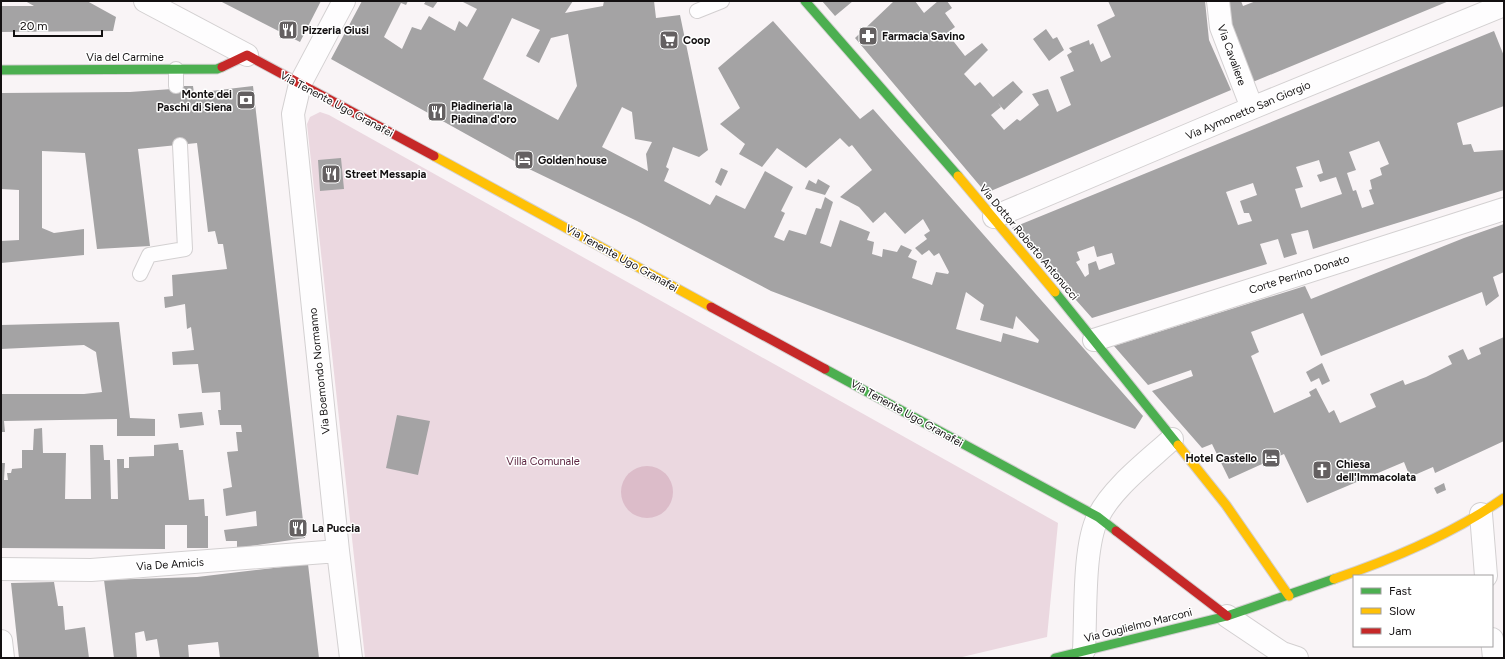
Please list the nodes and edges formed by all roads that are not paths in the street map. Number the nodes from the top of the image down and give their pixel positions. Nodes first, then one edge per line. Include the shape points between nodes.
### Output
1 (145, 1) edge
2 (344, 1) edge
3 (722, 1) edge
4 (805, 1) edge
5 (1218, 1) edge
6 (1504, 5) edge
7 (697, 11) dead end
8 (247, 55) junction
9 (176, 69) junction
10 (1, 70) edge
11 (300, 84) junction
12 (176, 86) dead end
13 (1252, 108) junction
14 (180, 145) dead end
15 (1504, 209) edge
16 (994, 217) junction
17 (140, 274) dead end
18 (1094, 340) junction
19 (1172, 439) junction
20 (1504, 498) edge
21 (1481, 514) junction
22 (1098, 517) junction
23 (338, 551) junction
24 (1, 569) edge
25 (1486, 575) edge
26 (1290, 596) junction
27 (1227, 616) junction
28 (1, 641) edge
29 (1493, 647) edge
30 (1084, 650) junction
31 (3, 658) edge
32 (351, 658) edge
33 (1055, 658) edge
34 (1297, 658) edge
35 (1494, 658) edge

1 - 8 street, Via Tenente Ugo Granafei
2 - 11 street, Via Boemondo Normanno
3 - 7 lane
4 - 16 main road, Via Dottor Roberto Antonucci
5 - 13 street, Via Cavaliere via 1221,27
6 - 13 street, Via Aymonetto San Giorgio
8 - 9 main road, Via del Carmine via 217,68
8 - 11 main road, Via Tenente Ugo Granafei
9 - 10 main road, Via del Carmine
9 - 12 lane
11 - 22 main road, Via Tenente Ugo Granafei
11 - 23 street, Via Boemondo Normanno via 293,114
13 - 16 street, Via Aymonetto San Giorgio
14 - 17 lane via 185,249 149,255
15 - 18 street, Corte Perrino Donato
16 - 18 main road, Via Dottor Roberto Antonucci
18 - 19 main road, Via Dottor Roberto Antonucci
19 - 22 street via 1115,494
19 - 26 main road, Via Dottor Roberto Antonucci via 1226,505
20 - 21 main road, Via Guglielmo Marconi
21 - 25 street
21 - 26 main road, Via Guglielmo Marconi via 1431,540 1365,569
22 - 27 main road, Via Tenente Ugo Granafei
22 - 30 street via 1089,549
23 - 24 street, Via De Amicis via 91,570
23 - 32 street, Via Boemondo Normanno
26 - 27 main road, Via Guglielmo Marconi
27 - 30 main road, Via Guglielmo Marconi
27 - 34 street via 1282,653
28 - 31 street
29 - 35 street
30 - 33 main road, Via Guglielmo Marconi

